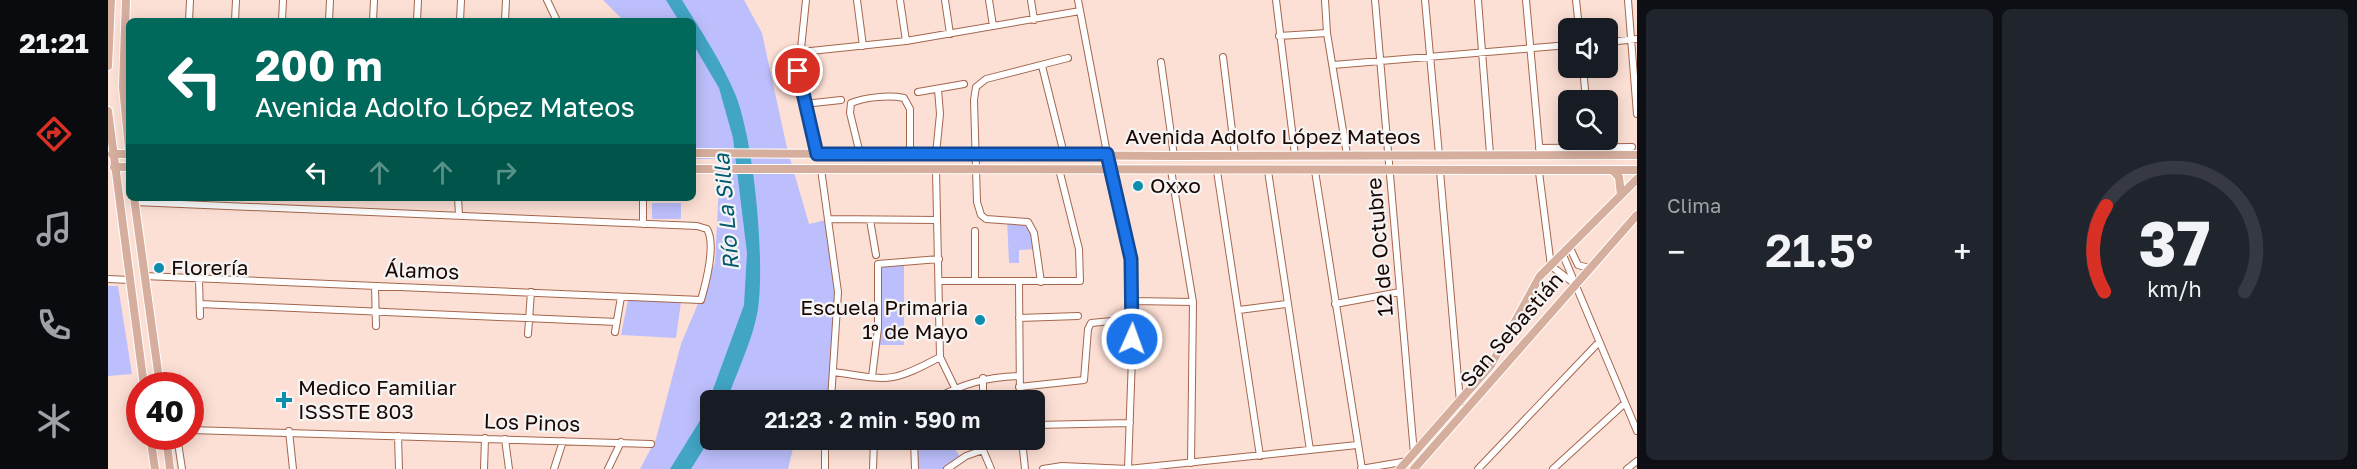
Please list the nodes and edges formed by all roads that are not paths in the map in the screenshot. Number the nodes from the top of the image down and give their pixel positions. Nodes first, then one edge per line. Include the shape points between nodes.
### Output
1 (111, 0) edge
2 (126, 0) edge
3 (190, 0) edge
4 (236, 0) edge
5 (283, 0) edge
6 (330, 0) edge
7 (374, 0) edge
8 (418, 0) edge
9 (461, 0) edge
10 (506, 0) edge
11 (547, 0) edge
12 (806, 0) edge
13 (857, 0) edge
14 (900, 0) edge
15 (945, 0) edge
16 (989, 0) edge
17 (1031, 0) edge
18 (1078, 0) edge
19 (1276, 0) edge
20 (1325, 0) edge
21 (1375, 0) edge
22 (1425, 0) edge
23 (1478, 0) edge
24 (1526, 0) edge
25 (1576, 0) edge
26 (1628, 0) edge
27 (1080, 11) junction
28 (189, 18) edge
29 (235, 18) edge
30 (282, 18) edge
31 (329, 18) edge
32 (373, 18) edge
33 (417, 18) edge
34 (460, 18) edge
35 (505, 18) edge
36 (556, 18) edge
37 (1578, 18) edge
38 (1034, 20) junction
39 (993, 26) junction
40 (1327, 33) junction
41 (950, 34) junction
42 (1279, 36) junction
43 (1634, 39) edge
44 (906, 41) junction
45 (1618, 41) edge
46 (863, 46) junction
47 (1558, 46) edge
48 (1530, 48) junction
49 (801, 52) junction
50 (1482, 52) junction
51 (108, 53) edge
52 (1223, 57) dead end
53 (1068, 58) dead end
54 (1430, 58) junction
55 (1161, 62) dead end
56 (1381, 62) junction
57 (1333, 65) junction
58 (108, 66) edge
59 (1042, 66) junction
60 (964, 84) dead end
61 (938, 89) junction
62 (918, 92) dead end
63 (841, 100) dead end
64 (804, 104) junction
65 (108, 111) edge
66 (1637, 114) edge
67 (109, 131) edge
68 (126, 132) joint
69 (1564, 150) edge
70 (1618, 150) edge
71 (1634, 151) edge
72 (1539, 152) junction
73 (696, 153) edge
74 (910, 153) junction
75 (110, 154) edge
76 (126, 154) edge
77 (812, 154) junction
78 (860, 154) junction
79 (936, 154) junction
80 (975, 154) junction
81 (1064, 154) junction
82 (1107, 154) junction
83 (1490, 154) junction
84 (1235, 155) junction
85 (1295, 155) junction
86 (1347, 155) junction
87 (1439, 155) junction
88 (1174, 156) junction
89 (1389, 156) junction
90 (111, 167) edge
91 (696, 169) edge
92 (821, 169) junction
93 (936, 170) junction
94 (976, 170) junction
95 (1059, 170) junction
96 (1110, 170) junction
97 (1171, 170) junction
98 (1390, 170) junction
99 (1637, 170) edge
100 (1217, 171) junction
101 (1268, 171) junction
102 (1315, 171) junction
103 (1440, 171) junction
104 (1613, 171) junction
105 (1539, 172) junction
106 (1637, 179) edge
107 (1621, 195) junction
108 (135, 201) edge
109 (157, 201) edge
110 (459, 201) edge
111 (643, 201) edge
112 (459, 215) junction
113 (1637, 215) edge
114 (830, 219) junction
115 (870, 220) junction
116 (937, 220) junction
117 (643, 224) junction
118 (975, 231) dead end
119 (1570, 248) junction
120 (876, 255) dead end
121 (1563, 255) junction
122 (939, 259) junction
123 (1551, 266) junction
124 (1589, 268) junction
125 (144, 276) junction
126 (108, 279) edge
127 (199, 279) junction
128 (130, 280) junction
129 (940, 281) junction
130 (975, 281) junction
131 (1019, 282) junction
132 (1041, 282) junction
133 (1576, 285) junction
134 (375, 286) junction
135 (531, 292) junction
136 (1400, 292) junction
137 (621, 297) junction
138 (1134, 301) junction
139 (1193, 302) junction
140 (200, 304) junction
141 (1286, 304) junction
142 (1335, 304) junction
143 (1239, 310) junction
144 (376, 311) junction
145 (200, 316) dead end
146 (1078, 316) dead end
147 (530, 317) junction
148 (1019, 318) junction
149 (1133, 319) junction
150 (617, 322) junction
151 (376, 326) dead end
152 (615, 332) dead end
153 (528, 334) dead end
154 (1599, 342) junction
155 (940, 357) junction
156 (142, 372) edge
157 (157, 372) edge
158 (834, 372) junction
159 (1019, 376) junction
160 (872, 378) junction
161 (982, 378) junction
162 (1019, 387) junction
163 (955, 388) junction
164 (832, 390) edge
165 (951, 390) edge
166 (983, 390) edge
167 (1019, 390) edge
168 (1460, 402) junction
169 (1625, 403) junction
170 (1130, 423) junction
171 (1045, 425) edge
172 (204, 430) edge
173 (1637, 430) edge
174 (289, 431) junction
175 (398, 436) junction
176 (486, 438) junction
177 (505, 439) junction
178 (563, 441) junction
179 (621, 442) junction
180 (651, 444) dead end
181 (1357, 445) junction
182 (152, 450) edge
183 (168, 450) edge
184 (179, 450) edge
185 (825, 450) edge
186 (874, 450) edge
187 (914, 450) edge
188 (983, 450) joint
189 (1023, 450) edge
190 (1310, 450) junction
191 (1260, 456) junction
192 (1637, 461) edge
193 (1413, 462) edge
194 (1191, 463) junction
195 (1078, 467) edge
196 (155, 469) edge
197 (170, 469) edge
198 (182, 469) edge
199 (293, 469) edge
200 (399, 469) edge
201 (484, 469) edge
202 (508, 469) edge
203 (554, 469) edge
204 (608, 469) edge
205 (825, 469) edge
206 (873, 469) edge
207 (915, 469) edge
208 (947, 469) edge
209 (991, 469) edge
210 (1025, 469) edge
211 (1042, 469) edge
212 (1128, 469) edge
213 (1361, 469) edge
214 (1400, 469) edge
215 (1478, 469) edge
216 (1553, 469) edge
217 (1627, 469) edge

1 - 51 main road
2 - 68 main road
3 - 28 street
4 - 29 street
5 - 30 street
6 - 31 street
7 - 32 street
8 - 33 street
9 - 34 street
10 - 35 street
11 - 36 street
12 - 49 street
13 - 46 street
14 - 44 street
15 - 41 street
16 - 39 street
17 - 38 street
18 - 27 street
19 - 42 street
20 - 40 street
21 - 56 street, 12 de Octubre
22 - 54 street
23 - 50 street
24 - 48 street
25 - 37 street
26 - 43 street
27 - 38 street
27 - 82 street
38 - 39 street
39 - 41 street
40 - 42 street
40 - 57 street
41 - 44 street
42 - 85 street
43 - 45 street
43 - 66 street
44 - 46 street
46 - 49 street
47 - 48 street
48 - 50 street
48 - 72 street
49 - 64 street via 798,78
50 - 54 street
50 - 83 street
51 - 58 main road
52 - 84 street
53 - 59 street
54 - 56 street
54 - 87 street
55 - 88 street
56 - 57 street
56 - 89 street, 12 de Octubre
57 - 86 street
59 - 80 street via 986,79 976,87
59 - 81 street
60 - 61 street
61 - 62 street
61 - 79 street
63 - 64 street
64 - 77 street
65 - 67 main road
67 - 68 main road via 116,135
67 - 75 main road
69 - 72 street
70 - 71 street
71 - 72 main road, Avenida Adolfo López Mateos
72 - 83 main road, Avenida Adolfo López Mateos
73 - 77 main road, Avenida Adolfo López Mateos
74 - 78 main road, Avenida Adolfo López Mateos
74 - 78 street via 910,114 906,100 898,97 851,103
74 - 79 main road, Avenida Adolfo López Mateos
75 - 76 main road
75 - 90 main road
77 - 78 main road, Avenida Adolfo López Mateos
79 - 80 main road, Avenida Adolfo López Mateos
80 - 81 main road, Avenida Adolfo López Mateos
80 - 94 street
81 - 82 main road, Avenida Adolfo López Mateos
82 - 88 main road, Avenida Adolfo López Mateos
82 - 96 street
83 - 87 main road, Avenida Adolfo López Mateos
84 - 85 main road, Avenida Adolfo López Mateos
84 - 88 main road, Avenida Adolfo López Mateos
85 - 86 main road, Avenida Adolfo López Mateos
86 - 89 main road, Avenida Adolfo López Mateos
87 - 89 main road, Avenida Adolfo López Mateos
89 - 98 street, 12 de Octubre
90 - 128 main road
91 - 92 main road, Avenida Adolfo López Mateos
92 - 93 main road, Avenida Adolfo López Mateos
92 - 114 street
93 - 94 main road, Avenida Adolfo López Mateos
93 - 116 street
94 - 95 main road, Avenida Adolfo López Mateos
94 - 132 street via 981,215 986,219 1028,222 1034,233
95 - 96 main road, Avenida Adolfo López Mateos
95 - 132 street via 1079,249 1080,281
96 - 97 main road, Avenida Adolfo López Mateos
96 - 138 street via 1131,259
97 - 100 main road, Avenida Adolfo López Mateos
97 - 139 street
98 - 102 main road, Avenida Adolfo López Mateos
98 - 103 main road, Avenida Adolfo López Mateos
98 - 136 street, 12 de Octubre
99 - 104 main road, Avenida Adolfo López Mateos
100 - 101 main road, Avenida Adolfo López Mateos
100 - 143 street
101 - 102 main road, Avenida Adolfo López Mateos
101 - 141 street
102 - 142 street
103 - 105 main road, Avenida Adolfo López Mateos
103 - 168 street
104 - 105 main road, Avenida Adolfo López Mateos
104 - 107 main road via 1619,177
105 - 123 street
106 - 107 main road, San Sebastián
107 - 119 main road, San Sebastián
108 - 125 main road
109 - 112 street
110 - 112 street
111 - 117 street
112 - 117 street
113 - 124 main road, San Sebastián
114 - 115 street
114 - 158 street via 838,292
115 - 116 street
115 - 120 street
116 - 122 street
117 - 137 street, Álamos via 697,226 709,232 709,269 699,300
118 - 130 street
119 - 121 main road, San Sebastián
119 - 124 street via 1578,265
121 - 123 main road, San Sebastián
121 - 133 street
122 - 129 street
122 - 160 street via 878,264 879,328
123 - 133 street
123 - 168 main road, San Sebastián via 1533,286 1491,365
124 - 133 main road, San Sebastián
125 - 127 street, Álamos
125 - 157 main road
126 - 128 street
127 - 134 street, Álamos
127 - 140 street
128 - 156 main road
129 - 130 street
129 - 155 street
130 - 131 street
131 - 132 street
131 - 148 street
133 - 154 street
133 - 193 main road, San Sebastián
134 - 135 street, Álamos
134 - 144 street
135 - 137 street, Álamos
135 - 147 street
136 - 142 street
136 - 193 street, 12 de Octubre
137 - 150 street
138 - 139 street
138 - 149 street
139 - 194 street
140 - 144 street
140 - 145 street
141 - 143 street
141 - 190 street
142 - 181 street
143 - 191 street
144 - 147 street
144 - 151 street
146 - 148 street
147 - 150 street
147 - 153 street
148 - 159 street
149 - 162 street via 1091,323 1084,380
149 - 170 street
150 - 152 street
154 - 169 street
154 - 215 street
155 - 160 street via 901,377
155 - 163 street
158 - 160 street
158 - 164 street
159 - 161 street
159 - 162 street
161 - 163 street
161 - 166 street
162 - 167 street
163 - 165 street
168 - 193 main road, San Sebastián
169 - 173 street
169 - 216 street
170 - 171 street
170 - 212 street
172 - 174 street, Los Pinos
174 - 175 street, Los Pinos
174 - 199 street
175 - 176 street, Los Pinos
175 - 200 street
176 - 177 street, Los Pinos
176 - 201 street
177 - 178 street, Los Pinos
177 - 202 street
178 - 179 street, Los Pinos
178 - 203 street
179 - 180 street, Los Pinos
179 - 204 street
181 - 190 street
181 - 213 street
182 - 196 main road
183 - 197 main road
184 - 198 street
185 - 205 street
186 - 206 street
187 - 207 street
188 - 208 street
188 - 209 street
189 - 210 street
190 - 191 street
191 - 194 street
192 - 217 street
193 - 213 street
193 - 214 main road, San Sebastián
194 - 212 street
195 - 211 street
195 - 212 street

